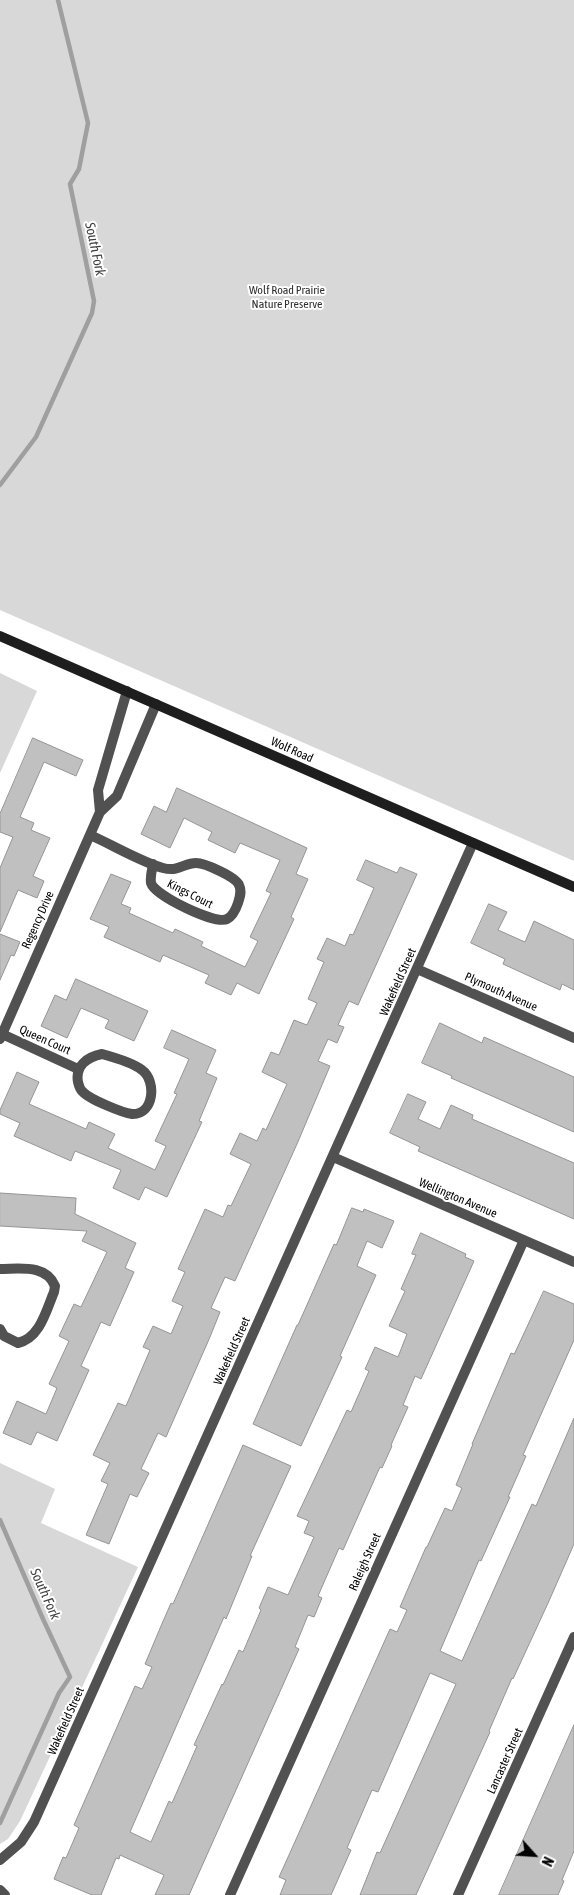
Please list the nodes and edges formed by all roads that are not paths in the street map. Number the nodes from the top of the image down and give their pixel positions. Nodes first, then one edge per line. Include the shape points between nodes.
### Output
1 (0, 636) edge
2 (127, 691) junction
3 (156, 704) junction
4 (100, 812) junction
5 (90, 835) junction
6 (473, 843) junction
7 (153, 864) junction
8 (574, 887) edge
9 (417, 969) junction
10 (1, 1036) edge
11 (574, 1038) edge
12 (78, 1069) junction
13 (333, 1157) junction
14 (524, 1240) junction
15 (574, 1262) edge
16 (0, 1269) edge
17 (0, 1329) edge
18 (574, 1637) edge
19 (0, 1860) edge
20 (0, 1890) edge
21 (4, 1895) edge
22 (230, 1895) edge
23 (458, 1895) edge

1 - 2 main road, Wolf Road
2 - 3 main road, Wolf Road
2 - 4 street, Regency Drive via 98,790
3 - 4 street, Regency Drive via 117,796
3 - 6 main road, Wolf Road
4 - 5 street, Regency Drive
5 - 7 street, Kings Court
5 - 10 street, Regency Drive
6 - 8 main road, Wolf Road
6 - 9 street, Wakefield Street
7 - 7 street, Kings Court via 151,883 167,898 214,920 227,919 233,914 240,896 240,887 233,877 199,863 180,869
9 - 11 street, Plymouth Avenue
9 - 13 street, Wakefield Street
10 - 12 street, Queen Court
12 - 12 street, Queen Court via 82,1091 128,1114 144,1111 151,1098 151,1082 142,1070 109,1056 95,1055
13 - 14 street, Wellington Avenue
13 - 19 street, Wakefield Street via 34,1822 21,1842
14 - 15 street, Wellington Avenue
14 - 22 street, Raleigh Street
16 - 17 street via 37,1269 49,1275 55,1286 32,1338 18,1343 4,1336
18 - 23 street, Lancaster Street
20 - 21 street

